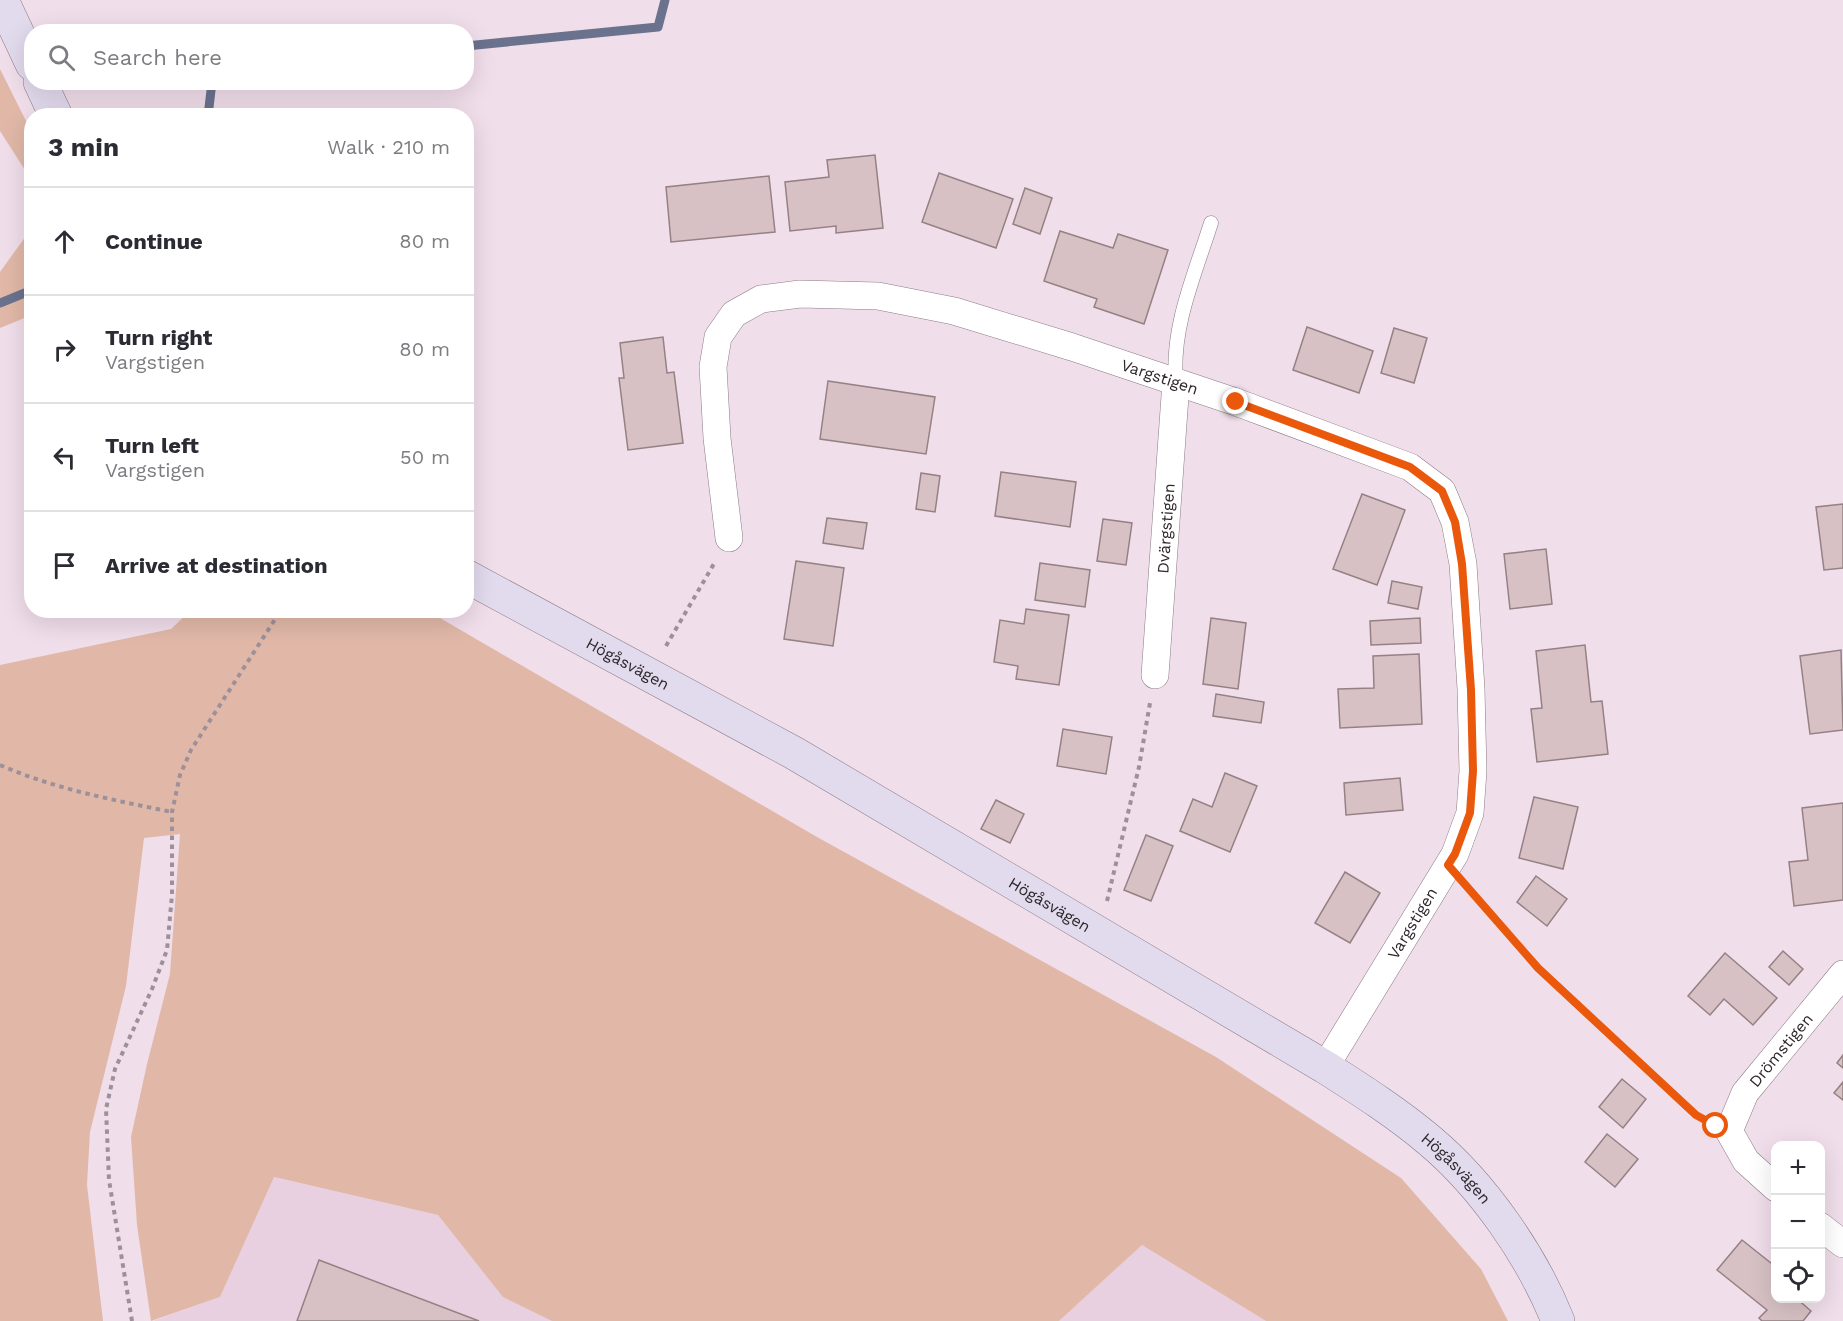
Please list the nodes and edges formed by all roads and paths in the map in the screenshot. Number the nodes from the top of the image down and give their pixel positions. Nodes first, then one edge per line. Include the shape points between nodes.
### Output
1 (2, 0) edge
2 (24, 47) edge
3 (44, 90) edge
4 (52, 108) edge
5 (1211, 223) dead end
6 (1176, 382) junction
7 (729, 538) joint
8 (474, 580) edge
9 (276, 618) edge
10 (650, 675) junction
11 (1155, 675) joint
12 (0, 765) edge
13 (172, 812) junction
14 (1448, 865) junction
15 (1098, 934) junction
16 (1843, 974) edge
17 (1325, 1067) junction
18 (1729, 1131) junction
19 (1771, 1184) edge
20 (1825, 1229) edge
21 (1843, 1245) edge
22 (132, 1321) edge
23 (1558, 1321) edge

1 - 2 street
3 - 4 street
5 - 6 lane via 1179,322
6 - 7 street, Vargstigen via 954,311 878,296 800,294 761,299 734,314 718,337 713,367
6 - 11 street, Dvärgstigen
6 - 14 street, Vargstigen via 1410,467 1442,491 1455,522 1462,564 1473,771 1470,813
7 - 10 path
8 - 10 street, Högåsvägen
9 - 13 path via 191,750 180,775
10 - 15 street, Högåsvägen via 813,765
11 - 15 path via 1139,767
12 - 13 path via 89,795
13 - 22 path via 172,895 167,950 115,1069 106,1109 109,1180
14 - 17 street, Vargstigen
14 - 18 path via 1510,939 1577,1006 1696,1115
15 - 17 street, Högåsvägen
16 - 18 street, Drömstigen via 1745,1093
17 - 23 street, Högåsvägen via 1431,1141 1465,1174 1527,1258
18 - 19 street via 1746,1161
20 - 21 street

